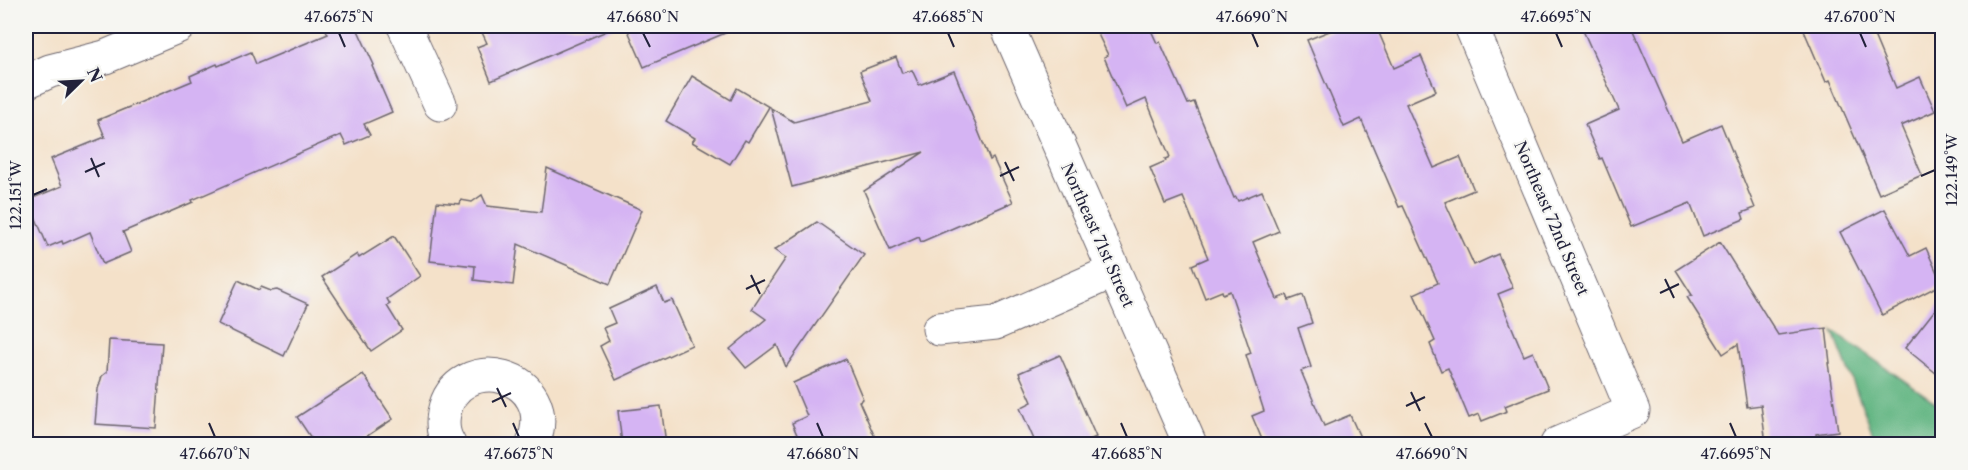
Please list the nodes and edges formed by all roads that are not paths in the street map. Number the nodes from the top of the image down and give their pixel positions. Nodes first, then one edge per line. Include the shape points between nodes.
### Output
1 (179, 26) edge
2 (404, 26) edge
3 (1007, 26) edge
4 (1471, 26) edge
5 (26, 82) edge
6 (440, 104) dead end
7 (1114, 271) junction
8 (939, 329) dead end
9 (449, 444) edge
10 (533, 444) edge
11 (1190, 444) edge
12 (1557, 444) edge

1 - 5 street via 105,57 50,71
2 - 6 street
3 - 7 street, Northeast 71st Street
4 - 12 street, Northeast 72nd Street via 1633,411
7 - 8 street via 996,323
7 - 11 street, Northeast 71st Street
9 - 10 street via 443,423 454,392 466,381 490,375 514,381 526,390 538,417

